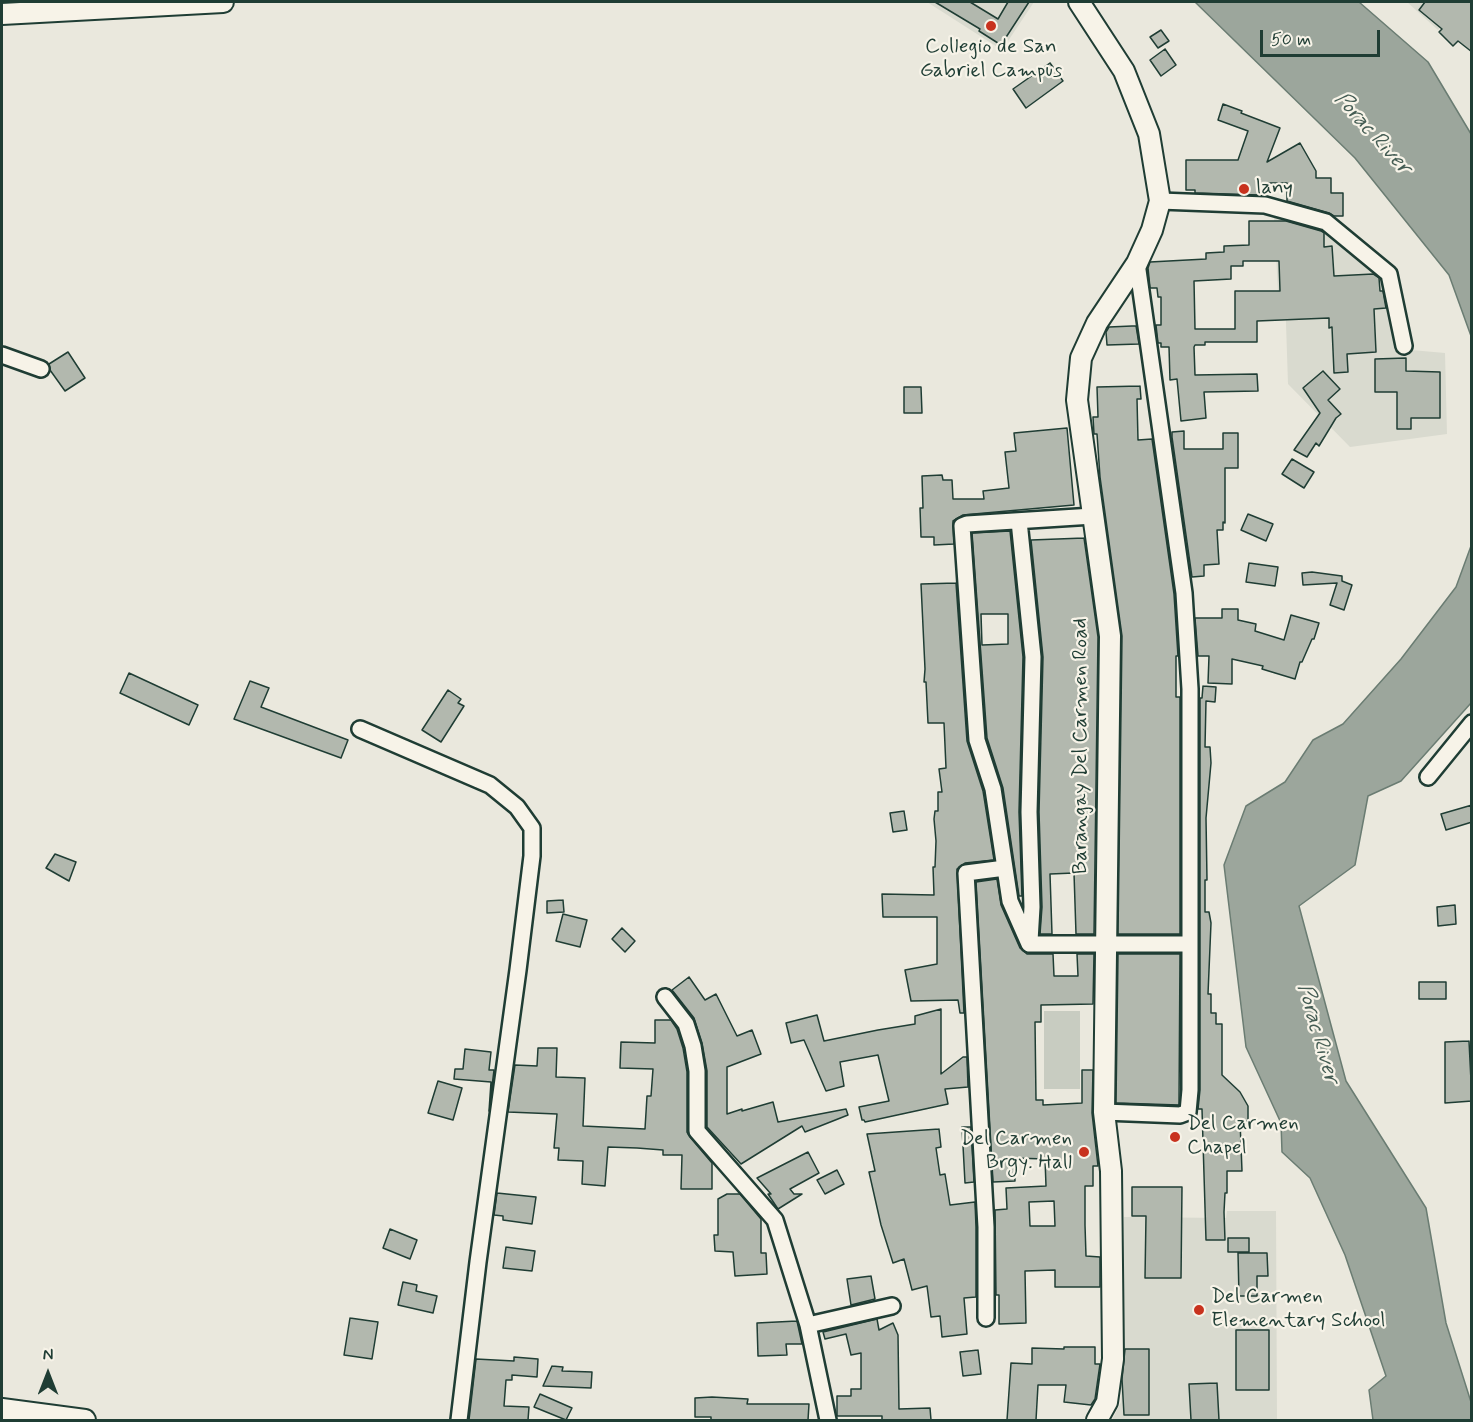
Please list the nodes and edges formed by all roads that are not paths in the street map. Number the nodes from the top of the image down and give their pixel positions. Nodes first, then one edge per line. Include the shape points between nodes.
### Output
1 (223, 2) edge
2 (1079, 2) edge
3 (81, 6) edge
4 (2, 14) edge
5 (1160, 201) junction
6 (1137, 263) junction
7 (1404, 346) dead end
8 (2, 355) edge
9 (41, 369) dead end
10 (1093, 516) junction
11 (1019, 521) junction
12 (1472, 723) edge
13 (360, 729) dead end
14 (1428, 777) dead end
15 (1005, 868) junction
16 (1029, 944) junction
17 (1190, 944) junction
18 (1106, 945) junction
19 (665, 997) dead end
20 (1104, 1112) junction
21 (892, 1306) dead end
22 (986, 1318) dead end
23 (808, 1324) junction
24 (2, 1409) edge
25 (48, 1418) edge
26 (85, 1420) edge
27 (459, 1420) edge
28 (828, 1420) edge
29 (1097, 1420) edge

1 - 3 street
2 - 5 street, Barangay Del Carmen Road via 1124,71 1149,134
3 - 4 street
5 - 6 street, Barangay Del Carmen Road
5 - 7 street via 1265,205 1326,222 1389,274
6 - 10 street, Barangay Del Carmen Road via 1097,323 1081,358 1077,400
6 - 17 street via 1184,593 1190,689
8 - 9 street
10 - 11 street
10 - 18 street, Barangay Del Carmen Road via 1110,636
11 - 15 street via 962,526 977,740 993,789
11 - 16 street via 1033,657
12 - 14 street
13 - 27 street via 490,785 517,807 532,828 518,970
15 - 16 street via 1010,900
15 - 22 street via 966,873 986,1227
16 - 18 street
17 - 18 street
17 - 20 street via 1188,1112
18 - 20 street, Barangay Del Carmen Road
19 - 23 street via 686,1024 693,1046 697,1131 775,1220
20 - 29 street, Barangay Del Carmen Road via 1111,1171 1113,1359 1107,1402
21 - 23 street
23 - 28 street
24 - 25 street
25 - 26 street

